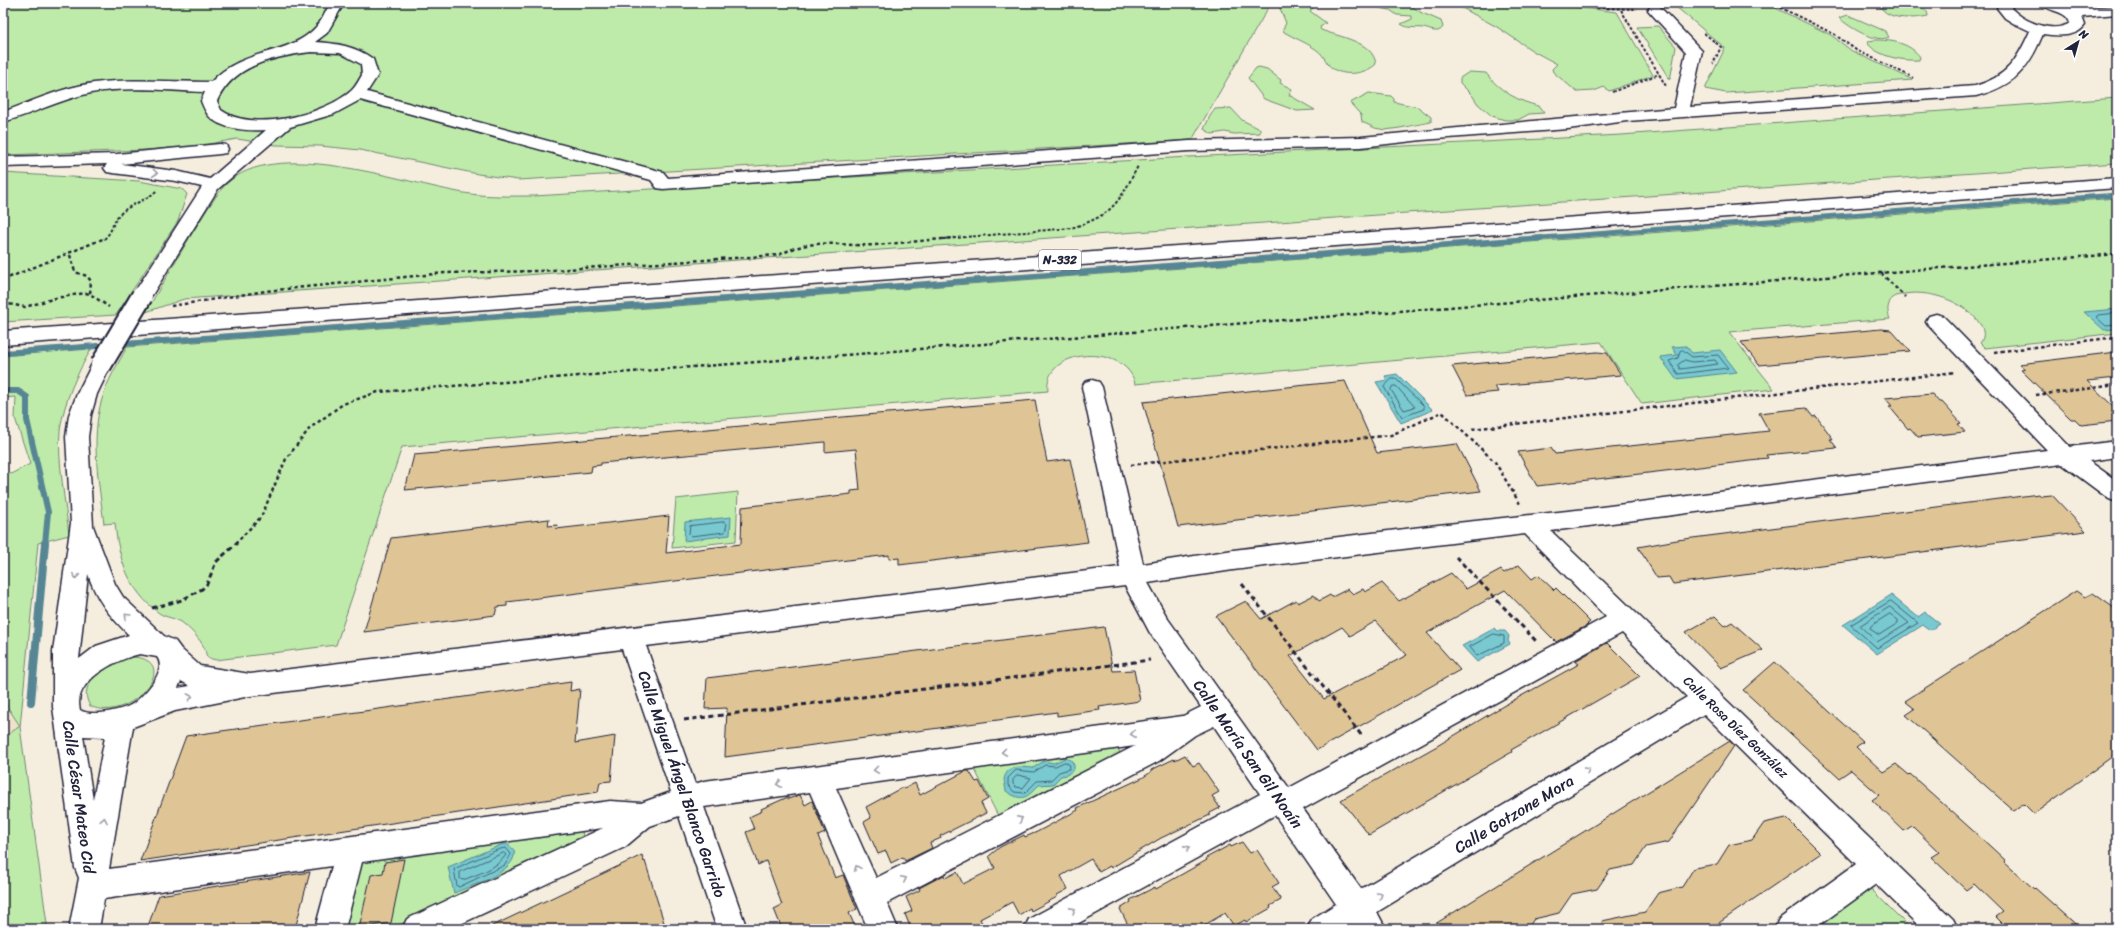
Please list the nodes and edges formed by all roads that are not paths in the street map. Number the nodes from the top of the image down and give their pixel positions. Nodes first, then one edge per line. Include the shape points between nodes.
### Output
1 (337, 3) edge
2 (2007, 3) edge
3 (2048, 3) edge
4 (1655, 10) dead end
5 (2117, 10) edge
6 (2071, 13) junction
7 (2038, 28) junction
8 (322, 30) junction
9 (325, 47) junction
10 (296, 49) junction
11 (215, 87) junction
12 (357, 94) junction
13 (1681, 112) junction
14 (3, 117) edge
15 (286, 123) junction
16 (256, 126) junction
17 (250, 151) junction
18 (116, 159) junction
19 (46, 161) junction
20 (3, 162) edge
21 (204, 175) junction
22 (2117, 183) edge
23 (1936, 321) dead end
24 (3, 338) edge
25 (1092, 387) dead end
26 (2117, 449) edge
27 (2066, 456) junction
28 (2117, 493) edge
29 (1525, 514) junction
30 (82, 523) junction
31 (1133, 574) junction
32 (1625, 619) junction
33 (631, 638) junction
34 (163, 651) junction
35 (250, 685) junction
36 (1706, 698) junction
37 (66, 706) junction
38 (1218, 711) junction
39 (130, 716) junction
40 (1186, 727) junction
41 (818, 778) junction
42 (688, 800) junction
43 (1282, 801) junction
44 (641, 816) junction
45 (351, 850) junction
46 (1878, 866) junction
47 (92, 886) junction
48 (869, 897) junction
49 (1364, 919) edge
50 (84, 929) edge
51 (330, 929) edge
52 (417, 929) edge
53 (732, 929) edge
54 (883, 929) edge
55 (1039, 929) edge
56 (1322, 929) edge
57 (1789, 929) edge
58 (1943, 929) edge

1 - 8 main road
2 - 7 main road via 2004,8 2008,14
3 - 6 main road
4 - 13 main road via 1694,51
5 - 6 main road
6 - 7 main road via 2078,19 2078,25 2074,29 2052,31
7 - 13 main road via 2027,55 2016,70 2000,84 1982,90
8 - 9 main road
8 - 10 main road
9 - 10 main road
9 - 12 main road via 356,52 368,62 370,75
10 - 11 main road via 255,60 231,72
11 - 14 main road via 93,88 70,93
11 - 16 main road via 209,101 215,114 231,122
12 - 13 main road via 657,176 663,184 1189,146 1361,142
12 - 15 main road via 316,115
15 - 16 main road
15 - 17 main road
16 - 17 main road
17 - 21 main road via 227,174
18 - 19 main road
18 - 21 main road via 176,162
18 - 21 main road via 220,149 206,155
19 - 20 main road
19 -> 21 main road via 194,178
21 - 30 main road, bridge via 190,217 101,365 87,394 79,423 78,460
22 - 24 main road, N-332
23 - 27 main road
25 - 31 main road, Calle María San Gil Noaín
26 - 27 main road
27 - 28 main road
27 - 29 main road via 1915,477
29 - 31 main road via 1430,535
29 - 32 main road, Calle Rosa Díez González
34 -> 30 main road via 114,604 104,587
30 -> 37 main road via 66,651
31 - 33 main road
31 - 38 main road, Calle María San Gil Noaín via 1148,610
32 - 36 main road, Calle Rosa Díez González
32 - 43 main road via 1377,754
33 - 35 main road
33 - 42 main road, Calle Miguel Ángel Blanco Garrido
34 - 35 main road via 194,676
34 - 37 main road via 140,643 105,654 76,678 68,692
34 - 39 main road via 173,667 167,684 152,702
39 -> 35 main road via 175,700
36 - 46 main road, Calle Rosa Díez González
49 -> 36 main road, Calle Gotzone Mora
37 - 39 main road via 69,716 78,723 90,726 105,725
37 - 47 main road, Calle César Mateo Cid
38 - 40 main road
38 - 43 main road, Calle María San Gil Noaín
47 -> 39 main road, Calle César Mateo Cid
40 -> 41 main road
48 -> 40 main road via 1150,752
41 -> 42 main road via 704,794
48 -> 41 main road
42 - 44 main road
42 - 53 main road, Calle Miguel Ángel Blanco Garrido
43 - 49 main road, Calle María San Gil Noaín
55 -> 43 main road
44 - 45 main road via 610,814
44 - 52 main road via 615,837
45 - 47 main road
45 - 51 main road
46 - 57 main road
46 - 58 main road, Calle Rosa Díez González
47 - 50 main road, Calle César Mateo Cid
48 - 54 main road
49 - 56 main road, Calle Gotzone Mora

